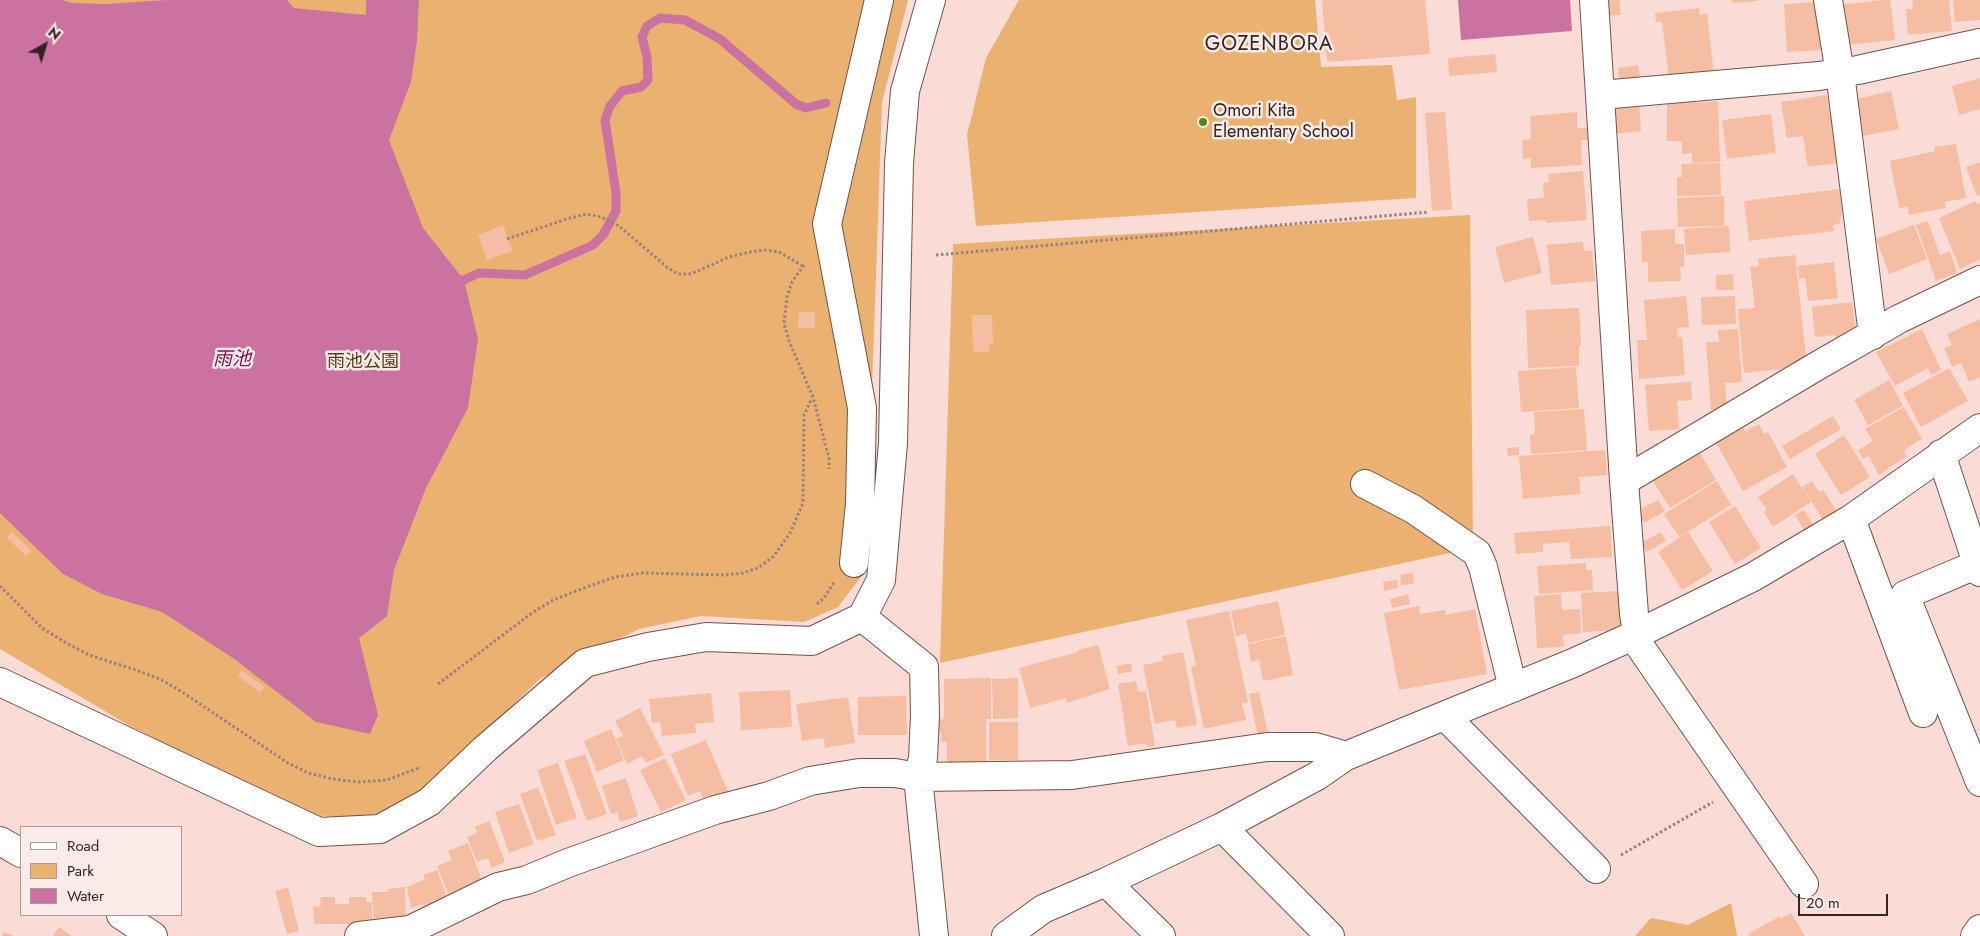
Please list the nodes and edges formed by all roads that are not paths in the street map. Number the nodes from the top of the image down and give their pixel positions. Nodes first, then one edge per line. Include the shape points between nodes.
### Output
1 (879, 0) edge
2 (932, 0) edge
3 (1594, 0) edge
4 (1828, 0) edge
5 (1980, 43) edge
6 (1840, 73) junction
7 (1601, 95) junction
8 (1980, 280) edge
9 (1873, 335) junction
10 (1980, 428) edge
11 (1941, 454) junction
12 (1624, 481) junction
13 (1365, 484) dead end
14 (1850, 519) junction
15 (1979, 568) edge
16 (845, 572) road end
17 (862, 617) junction
18 (1637, 634) junction
19 (0, 682) edge
20 (1514, 688) junction
21 (1923, 713) dead end
22 (1445, 716) junction
23 (1346, 756) junction
24 (918, 776) junction
25 (1980, 782) edge
26 (1222, 827) junction
27 (0, 841) edge
28 (20, 852) edge
29 (1596, 869) road end
30 (1106, 882) junction
31 (1804, 884) dead end
32 (123, 916) edge
33 (1980, 929) edge
34 (412, 933) edge
35 (153, 936) edge
36 (359, 936) edge
37 (934, 936) edge
38 (1006, 936) edge
39 (1161, 936) edge
40 (1330, 936) edge
41 (1975, 936) edge

1 - 16 street via 827,224 862,408 860,504
2 - 17 street via 905,91 899,163 893,443 881,580
3 - 7 street
4 - 6 street
5 - 6 street
6 - 7 street
6 - 9 street
7 - 12 street
8 - 9 street
9 - 12 street
10 - 11 street
11 - 14 street
11 - 15 street
12 - 18 street
13 - 20 street via 1413,509 1477,553
14 - 18 street via 1753,577
14 - 21 street
15 - 25 street via 1906,595
17 - 19 street via 812,641 706,637 585,663 429,802 380,828 319,832
17 - 24 street via 924,668 923,758
18 - 20 street
18 - 31 street via 1639,645
20 - 22 street
22 - 23 street
22 - 29 street
23 - 24 street via 1315,747 1267,747 1072,775
23 - 26 street via 1317,776
24 - 34 street via 859,773 810,781 715,810 527,880 498,887
24 - 37 street
26 - 30 street
26 - 40 street
27 - 28 street
30 - 38 street via 1043,909
30 - 39 street
32 - 35 street
33 - 41 street
34 - 36 street

